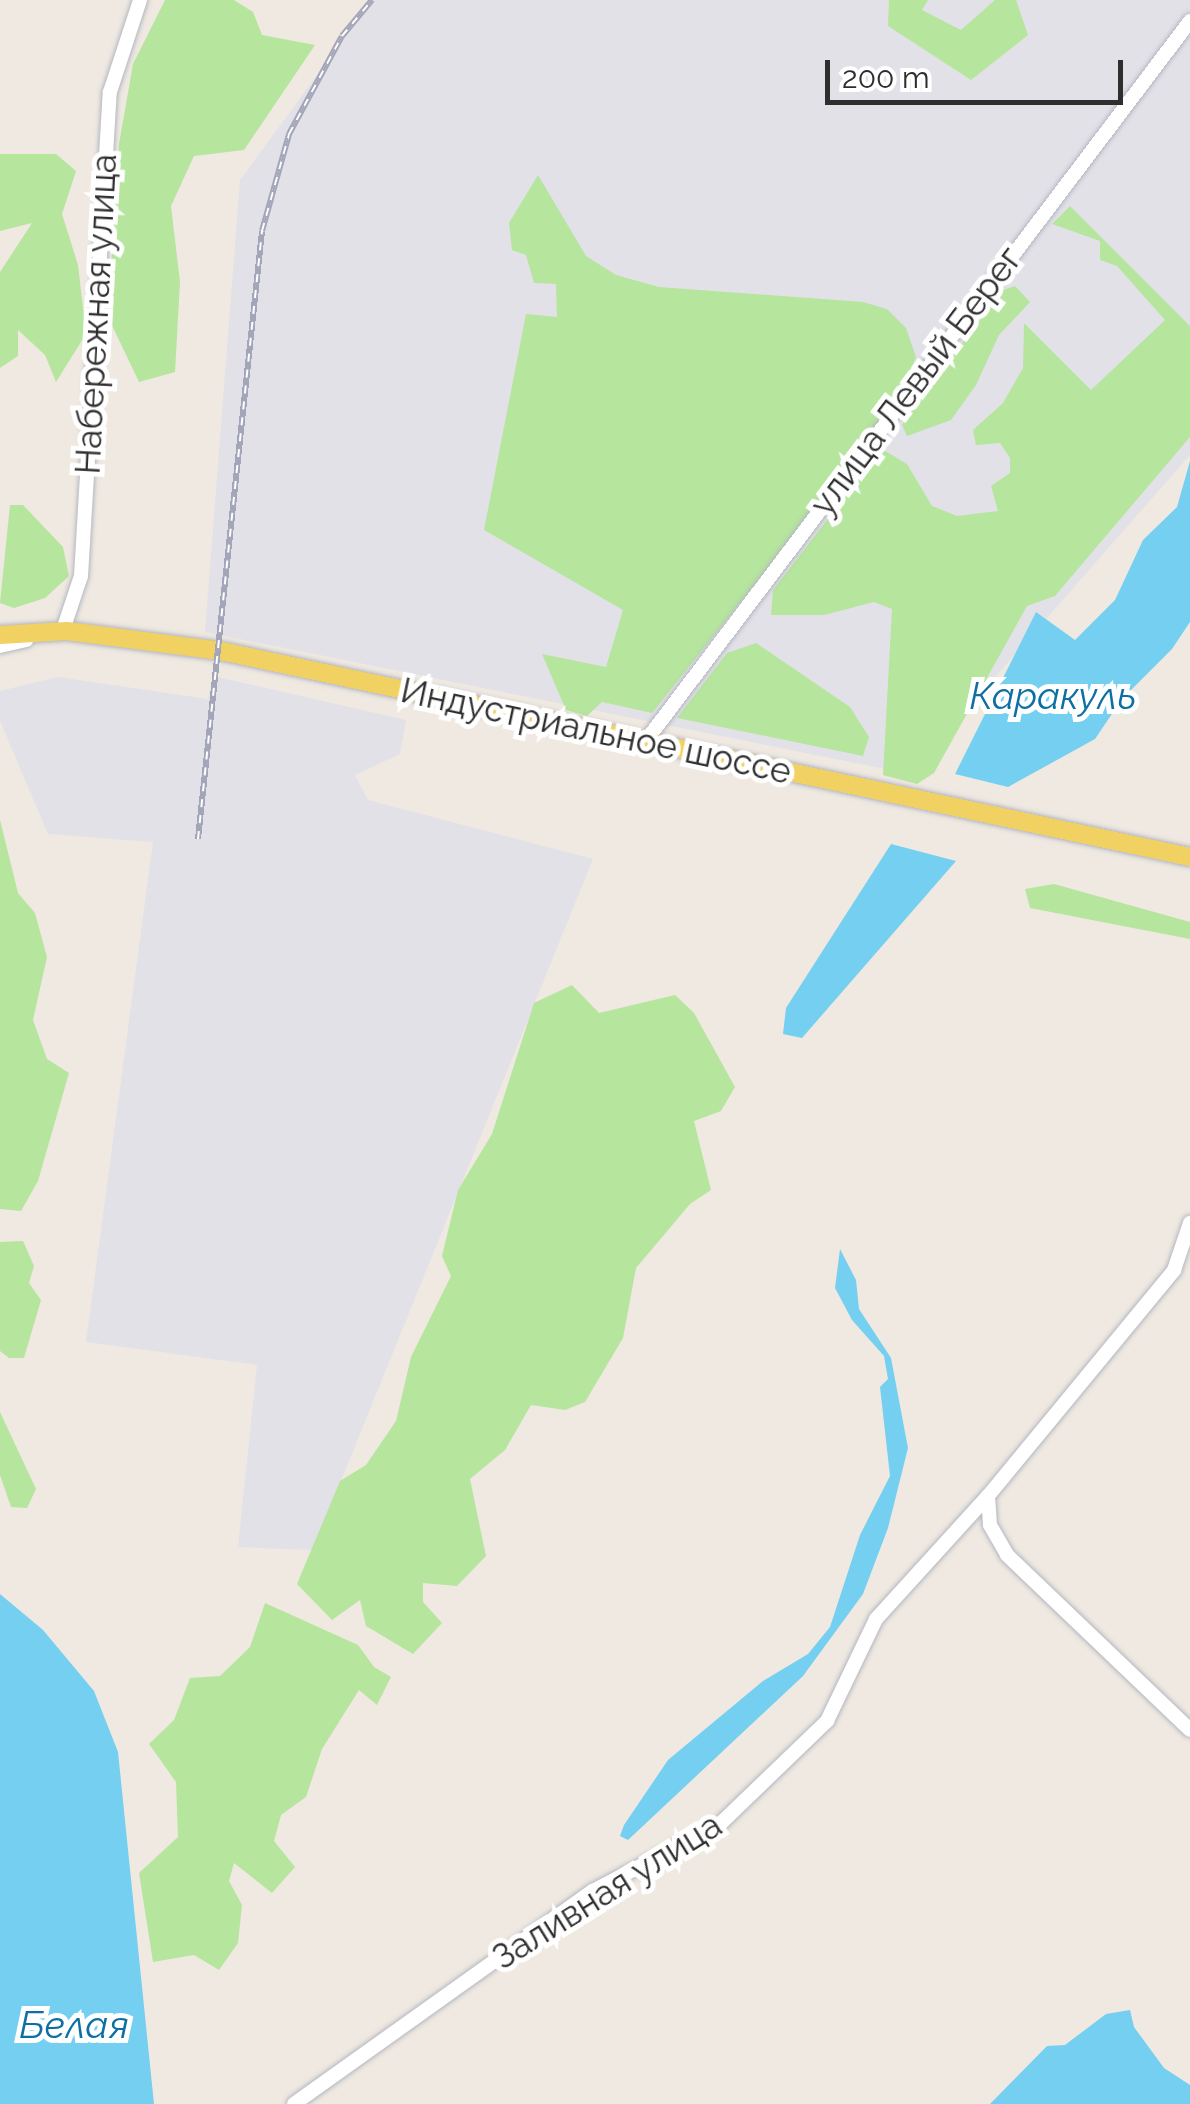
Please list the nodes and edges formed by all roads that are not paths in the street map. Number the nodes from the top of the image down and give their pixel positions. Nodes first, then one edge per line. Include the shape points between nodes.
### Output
1 (140, 0) edge
2 (1190, 21) edge
3 (67, 631) junction
4 (0, 634) edge
5 (0, 646) edge
6 (645, 742) junction
7 (1190, 857) edge
8 (1190, 1223) edge
9 (988, 1496) junction
10 (1190, 1730) edge
11 (294, 2104) edge

1 - 3 street, Набережная улица via 110,92 81,576
2 - 6 street, улица Левый Берег
3 - 4 main road, Индустриальное шоссе
3 - 5 street
3 - 6 main road, Индустриальное шоссе via 221,651
6 - 7 main road, Индустриальное шоссе
8 - 9 street, Заливная улица via 1174,1270
9 - 10 street via 990,1525 1007,1555
9 - 11 street, Заливная улица via 876,1619 827,1721 720,1824 592,1891

